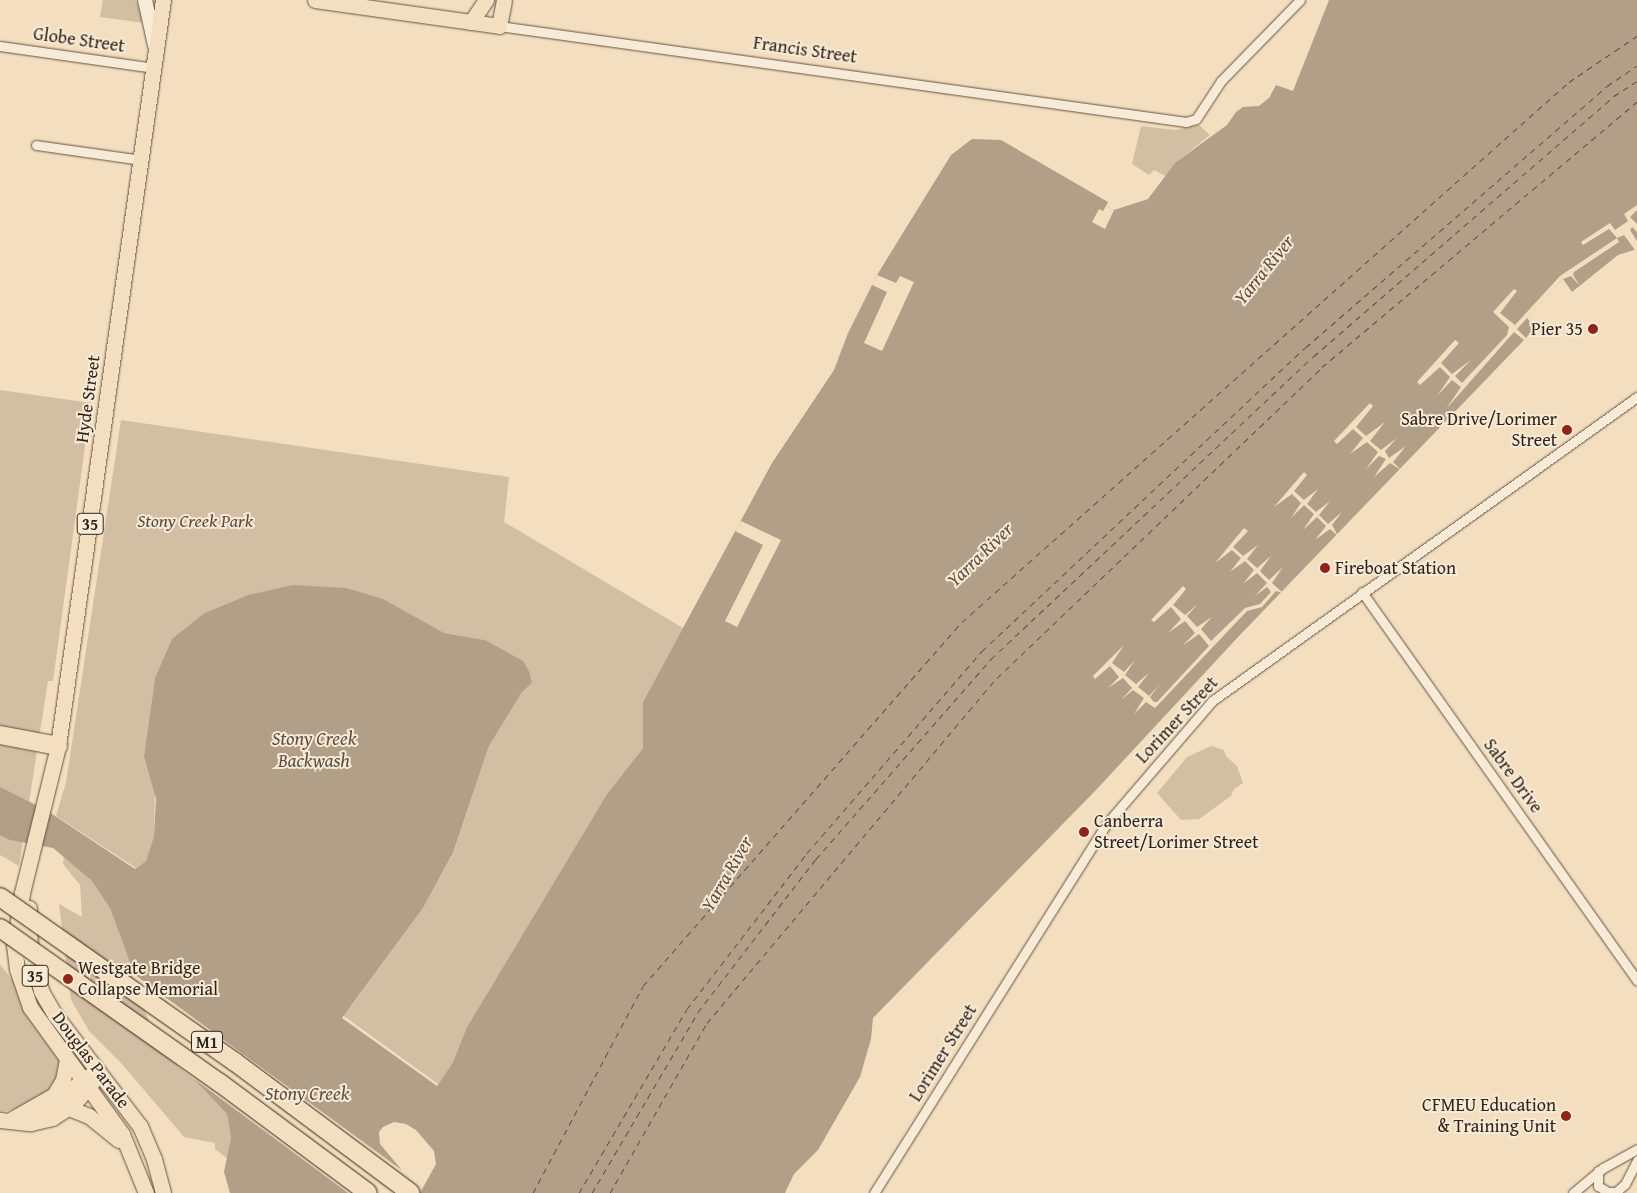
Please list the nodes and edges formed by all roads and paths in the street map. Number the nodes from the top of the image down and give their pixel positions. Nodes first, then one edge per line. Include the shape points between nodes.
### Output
1 (145, 0) edge
2 (163, 0) edge
3 (315, 0) edge
4 (486, 0) edge
5 (504, 0) edge
6 (1300, 0) edge
7 (471, 22) junction
8 (499, 26) junction
9 (0, 46) edge
10 (155, 60) junction
11 (36, 145) dead end
12 (141, 160) junction
13 (1637, 397) edge
14 (1362, 592) junction
15 (0, 734) edge
16 (58, 746) junction
17 (46, 803) joint
18 (34, 854) junction
19 (0, 897) edge
20 (0, 928) edge
21 (1637, 980) edge
22 (67, 1059) junction
23 (100, 1072) junction
24 (86, 1083) junction
25 (69, 1108) junction
26 (5, 1120) edge
27 (1637, 1149) edge
28 (1637, 1160) edge
29 (136, 1163) junction
30 (1598, 1171) junction
31 (146, 1193) edge
32 (163, 1193) edge
33 (368, 1193) edge
34 (411, 1193) edge
35 (874, 1193) edge
36 (1573, 1193) edge

1 - 10 main road
2 - 10 main road, Hyde Street / 35
3 - 7 main road, Francis Street
4 - 7 main road
5 - 8 main road
6 - 8 street, Francis Street via 1221,81 1196,119 1186,122
7 - 8 main road, Francis Street
9 - 10 street, Globe Street
10 - 12 main road, Hyde Street / 35
11 - 12 street
12 - 16 main road, Hyde Street / 35
13 - 14 street, Lorimer Street
14 - 21 street, Sabre Drive
14 - 35 street, Lorimer Street via 1221,692 1113,814
15 - 16 highway
16 - 17 main road, Hyde Street / 35
17 - 18 main road, Douglas Parade / 35
18 - 22 main road, Douglas Parade / 35 via 15,925 16,969 30,1007
18 - 23 main road, Douglas Parade / 35 via 28,930 35,977 55,1015
19 - 34 highway, M1, bridge via 236,1062
20 - 33 highway, M1, bridge via 220,1083
22 - 24 main road, Douglas Parade / 35
22 - 26 main road via 65,1075 54,1095
23 - 24 main road
23 - 32 main road, Douglas Parade / 35 via 140,1126 154,1159
24 - 25 main road
24 - 26 main road via 53,1106
24 - 29 main road, Douglas Parade / 35 via 122,1134
25 - 26 main road via 40,1122
25 - 29 main road via 80,1110 108,1130
27 - 30 street
28 - 30 street via 1625,1184 1616,1192 1608,1192 1598,1186
29 - 31 main road, Douglas Parade / 35
30 - 36 street

